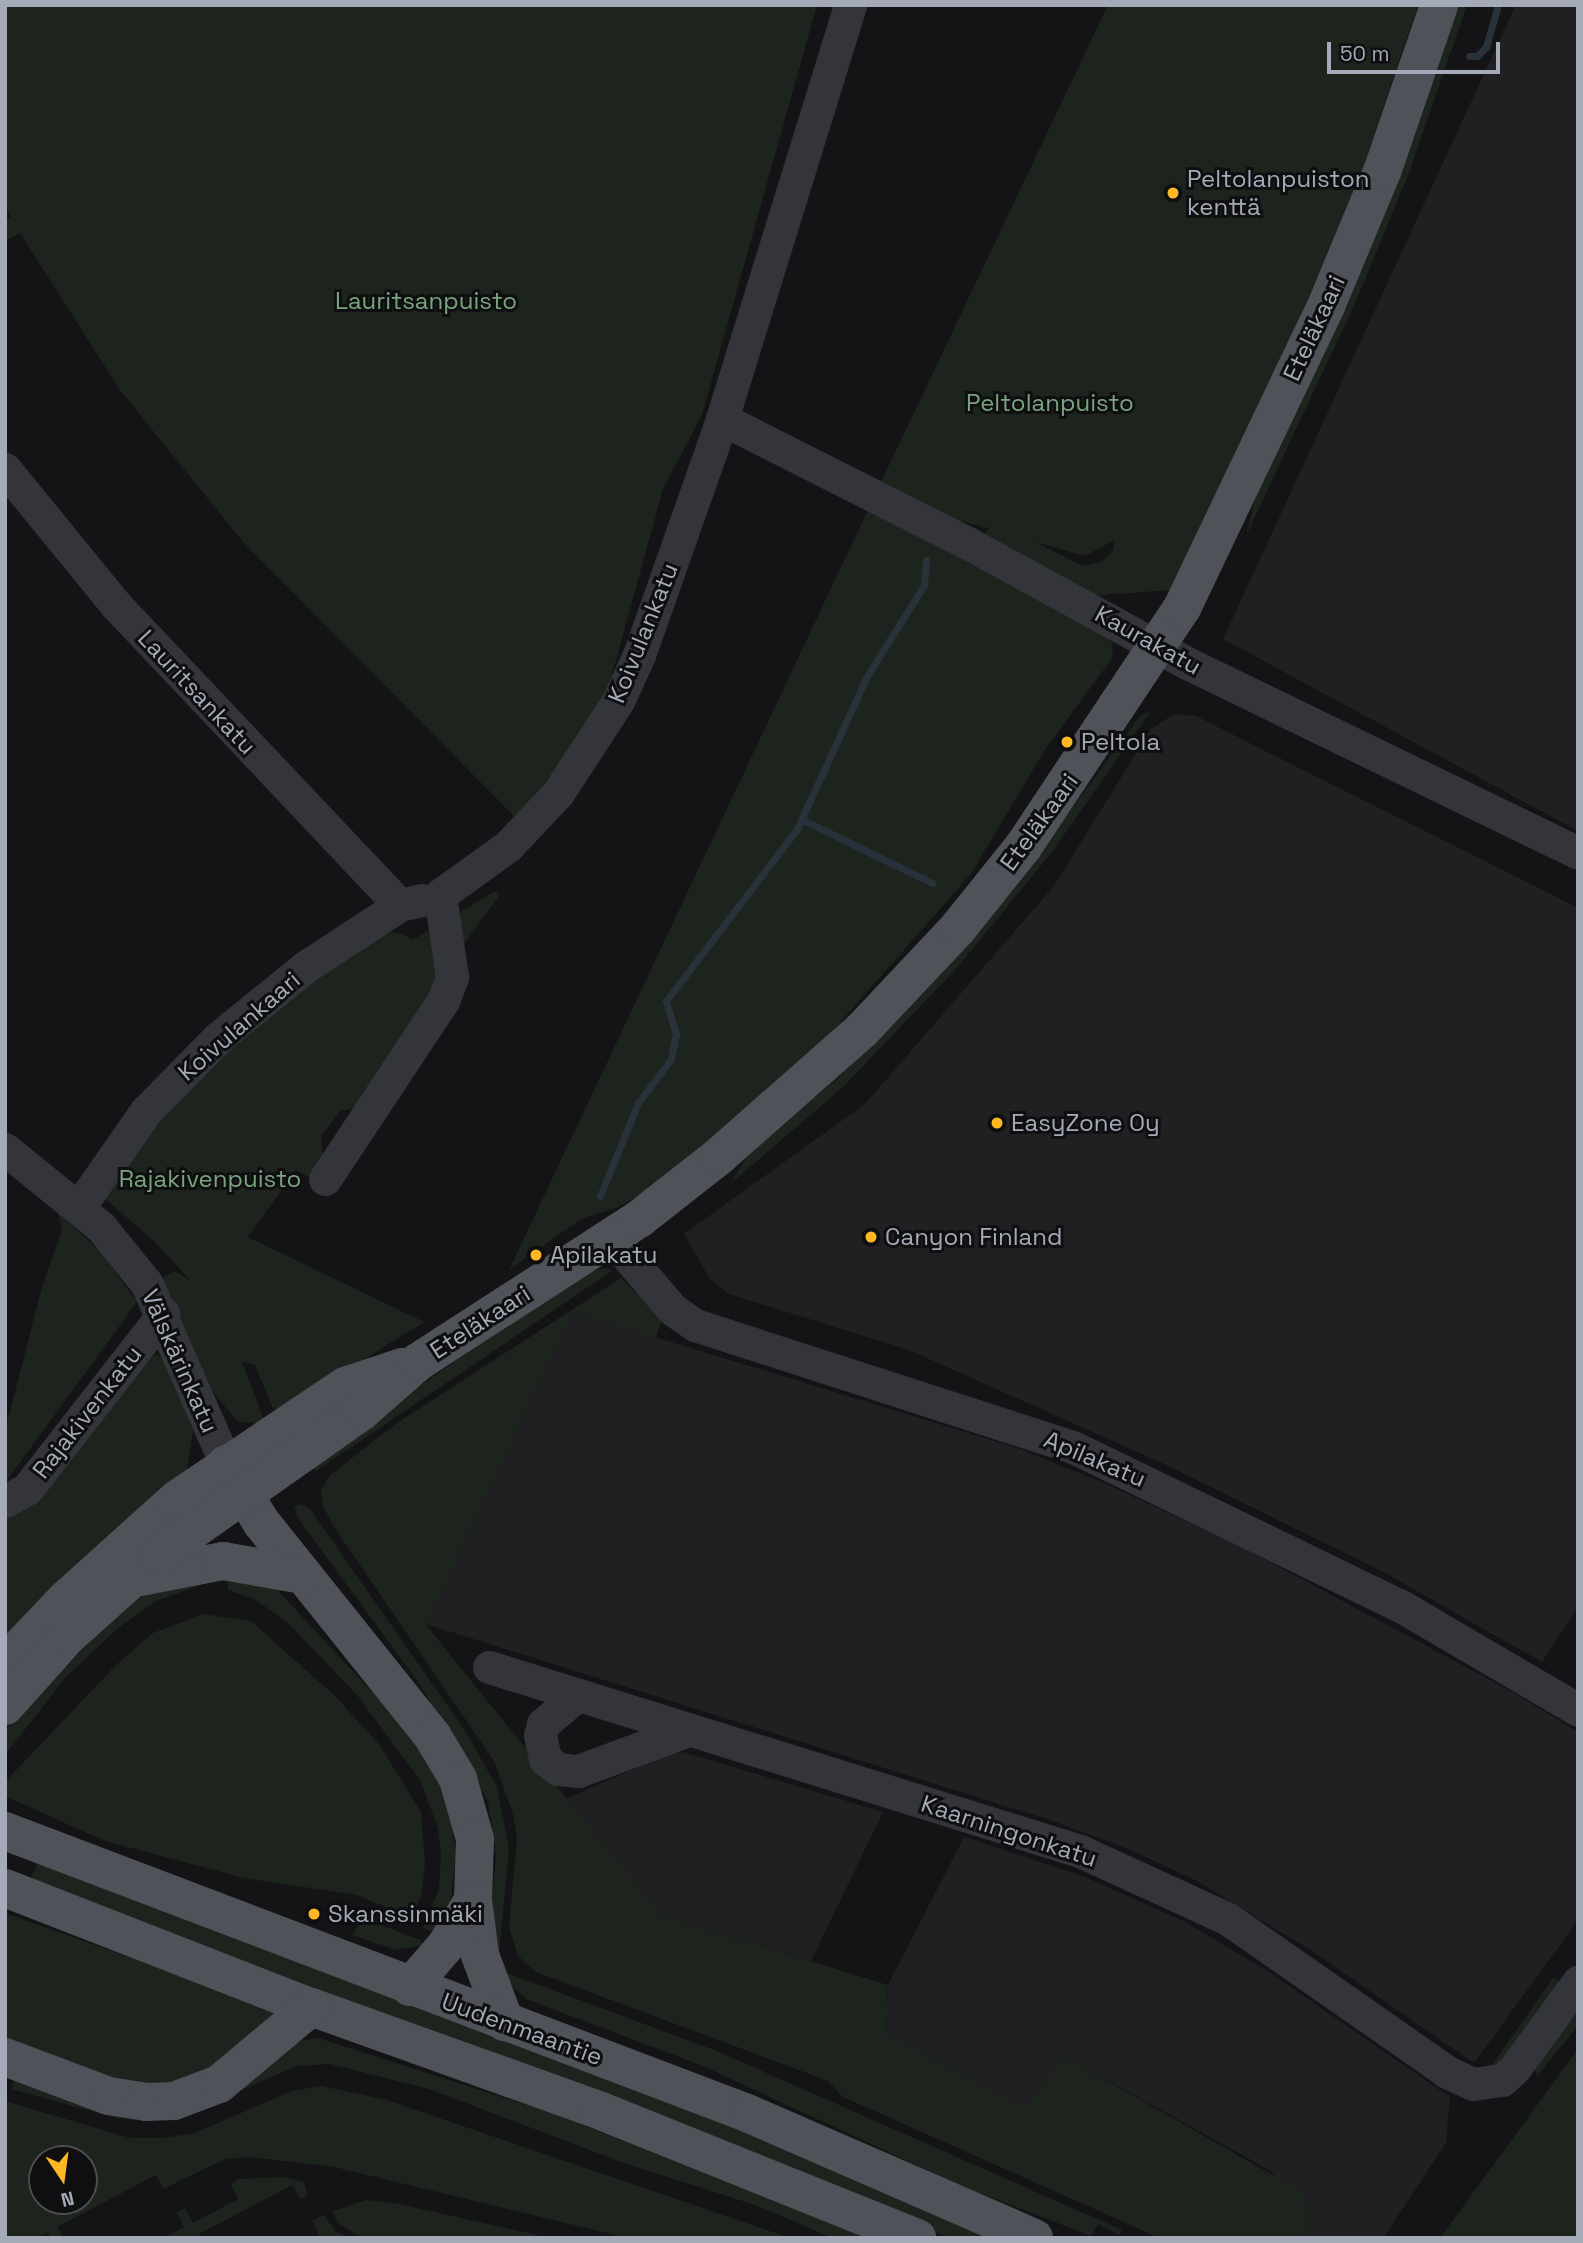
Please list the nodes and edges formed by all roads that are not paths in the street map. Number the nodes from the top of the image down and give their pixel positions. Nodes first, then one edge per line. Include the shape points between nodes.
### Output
1 (850, 5) edge
2 (1439, 5) edge
3 (722, 419) junction
4 (5, 469) edge
5 (1160, 648) junction
6 (1578, 853) edge
7 (440, 895) junction
8 (400, 905) junction
9 (5, 1149) edge
10 (325, 1179) dead end
11 (79, 1207) junction
12 (611, 1237) junction
13 (163, 1314) junction
14 (233, 1479) junction
15 (5, 1501) edge
16 (303, 1575) junction
17 (128, 1581) junction
18 (5, 1663) edge
19 (489, 1667) dead end
20 (575, 1697) junction
21 (5, 1706) edge
22 (1578, 1710) edge
23 (689, 1730) junction
24 (5, 1831) edge
25 (14, 1892) edge
26 (473, 1900) junction
27 (1578, 1982) edge
28 (410, 1987) junction
29 (311, 2007) junction
30 (505, 2022) junction
31 (5, 2057) edge
32 (917, 2238) edge
33 (1034, 2238) edge

1 - 3 street, Koivulankatu
2 - 5 main road, Eteläkaari via 1383,169 1325,306
3 - 5 street, Kaurakatu via 966,542
3 - 7 street, Koivulankatu via 639,655 618,701 536,818 508,846
4 - 8 street, Lauritsankatu via 116,605
5 - 6 street, Kaurakatu
5 - 12 main road, Eteläkaari via 1023,847 908,987 796,1094
7 - 8 street, Koivulankaari
7 - 10 street via 452,977 443,1001
8 - 11 street, Koivulankaari via 305,967 219,1037 146,1111
9 - 11 street, Välskärinkatu
11 - 13 street, Välskärinkatu via 147,1284
12 - 14 main road, Eteläkaari via 418,1362 345,1386
12 - 22 street, Apilakatu via 672,1309 695,1325 1075,1448 1401,1606
13 - 14 street, Välskärinkatu
13 - 15 street, Rajakivenkatu via 27,1489
14 - 16 main road
14 - 17 main road, Eteläkaari
14 - 18 main road, Eteläkaari via 133,1536
16 - 17 main road via 223,1561 170,1567
16 - 26 main road via 432,1737 458,1779 475,1839
17 - 21 main road, Eteläkaari via 67,1637
19 - 20 street, Kaarningonkatu
20 - 23 street, Kaarningonkatu
20 - 23 street via 542,1724 545,1759 558,1769 578,1771
23 - 27 street, Kaarningonkatu via 1080,1851 1228,1920 1447,2071 1473,2084 1502,2080 1516,2068
24 - 28 main road, Uudenmaantie
25 - 29 main road, Uudenmaantie
26 - 28 main road via 447,1944
26 - 30 main road via 480,1955
28 - 30 main road, Uudenmaantie
29 - 31 main road via 219,2084 174,2101 109,2096
29 - 32 main road, Uudenmaantie via 601,2111
30 - 33 main road, Uudenmaantie via 747,2113

